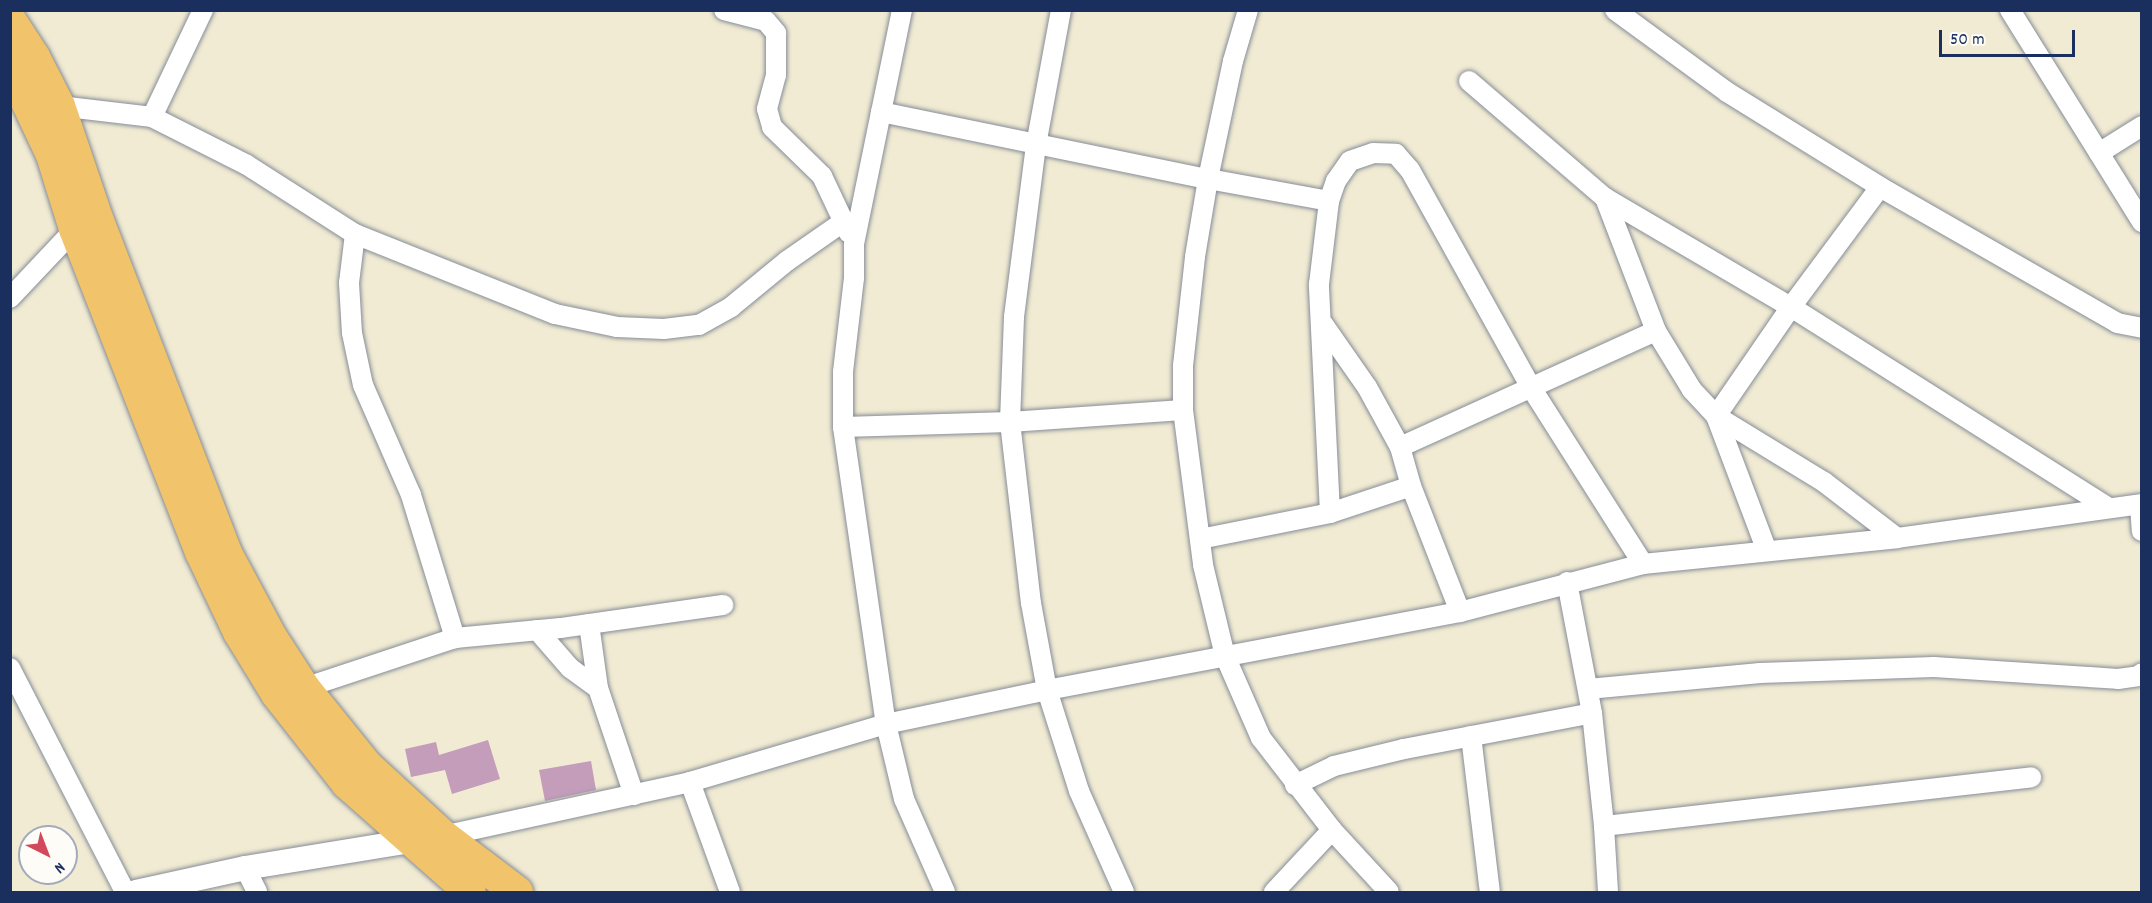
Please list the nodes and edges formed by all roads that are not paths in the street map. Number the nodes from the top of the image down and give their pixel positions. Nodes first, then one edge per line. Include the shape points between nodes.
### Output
1 (203, 10) edge
2 (724, 10) edge
3 (902, 10) edge
4 (1061, 10) edge
5 (1248, 10) edge
6 (1615, 10) edge
7 (2010, 10) edge
8 (10, 20) edge
9 (10, 66) edge
10 (1469, 81) dead end
11 (59, 106) junction
12 (881, 112) junction
13 (152, 117) junction
14 (2142, 126) edge
15 (1036, 145) junction
16 (2099, 153) junction
17 (1208, 179) junction
18 (1880, 187) junction
19 (1605, 198) junction
20 (1329, 201) junction
21 (843, 222) junction
22 (2142, 222) edge
23 (86, 225) junction
24 (355, 234) junction
25 (854, 244) junction
26 (10, 298) edge
27 (1791, 307) junction
28 (1322, 323) junction
29 (2142, 328) edge
30 (1656, 331) junction
31 (1532, 389) junction
32 (1184, 410) junction
33 (1716, 416) junction
34 (1010, 422) junction
35 (843, 427) junction
36 (1400, 447) junction
37 (1411, 486) junction
38 (2141, 505) edge
39 (2109, 508) junction
40 (1330, 513) junction
41 (2142, 531) edge
42 (1897, 538) junction
43 (1200, 539) junction
44 (1767, 551) junction
45 (1643, 564) junction
46 (1567, 582) junction
47 (723, 605) dead end
48 (1460, 612) junction
49 (588, 624) junction
50 (537, 630) junction
51 (455, 638) junction
52 (1225, 656) junction
53 (10, 668) edge
54 (2142, 673) edge
55 (304, 688) junction
56 (598, 688) junction
57 (1588, 689) junction
58 (1047, 690) junction
59 (1592, 713) junction
60 (886, 724) junction
61 (1471, 736) junction
62 (2031, 777) dead end
63 (690, 782) junction
64 (1295, 785) junction
65 (634, 795) junction
66 (1604, 826) junction
67 (1332, 830) junction
68 (443, 836) junction
69 (408, 840) junction
70 (245, 868) junction
71 (1117, 890) edge
72 (125, 892) edge
73 (136, 892) edge
74 (257, 892) edge
75 (470, 892) edge
76 (517, 892) edge
77 (730, 892) edge
78 (945, 892) edge
79 (1274, 892) edge
80 (1389, 892) edge
81 (1490, 892) edge
82 (1608, 892) edge

1 - 13 street
2 - 21 street via 766,21 776,33 776,75 767,109 772,127 822,176
3 - 12 street
4 - 15 street
5 - 17 street
6 - 18 street via 1727,92
7 - 16 street
8 - 11 main road
9 - 23 main road
10 - 19 street
11 - 13 street
11 - 23 main road
12 - 15 street
12 - 25 street
13 - 24 street via 247,165
14 - 16 street
15 - 17 street
15 - 34 street via 1014,317
16 - 22 street
17 - 20 street
17 - 32 street via 1183,365
18 - 27 street
18 - 29 street via 2118,323
19 - 27 street
19 - 30 street
20 - 28 street via 1319,284
20 - 31 street via 1336,181 1350,161 1373,153 1396,154 1410,170
21 - 24 street via 731,307 699,324 664,329 617,327 555,314
21 - 25 street
23 - 26 street
23 - 55 main road via 226,553
23 - 69 main road via 201,552 239,632 277,694 347,783
24 - 51 street via 349,283 352,333 363,385 411,495
25 - 35 street via 843,372
27 - 33 street
27 - 39 street
28 - 36 street via 1367,387
28 - 40 street
30 - 31 street
30 - 33 street via 1692,390
31 - 36 street
31 - 45 street
32 - 34 street
32 - 43 street
33 - 42 street via 1824,483
33 - 44 street
34 - 35 street
34 - 58 street via 1031,603
35 - 60 street
36 - 37 street
37 - 40 street
37 - 48 street
38 - 39 street
38 - 41 street
39 - 42 street
40 - 43 street
42 - 44 street
43 - 52 street
44 - 45 street
45 - 46 street
46 - 48 street
46 - 57 street
47 - 49 street
48 - 52 street
49 - 50 street
49 - 56 street
50 - 51 street
50 - 56 street via 570,668
51 - 55 street
52 - 58 street
52 - 64 street via 1261,738
53 - 72 street
54 - 57 street via 2118,679 1934,667 1760,673
55 - 68 main road via 367,766
56 - 65 street
57 - 59 street
58 - 60 street
58 - 71 street via 1079,791
59 - 61 street
59 - 66 street
60 - 63 street
60 - 78 street via 904,799
61 - 64 street via 1334,766
61 - 81 street
62 - 66 street
63 - 65 street
63 - 77 street
64 - 67 street
65 - 68 street
66 - 82 street
67 - 79 street
67 - 80 street
68 - 69 street
68 - 76 main road
69 - 70 street
69 - 75 main road
70 - 73 street
70 - 74 street

